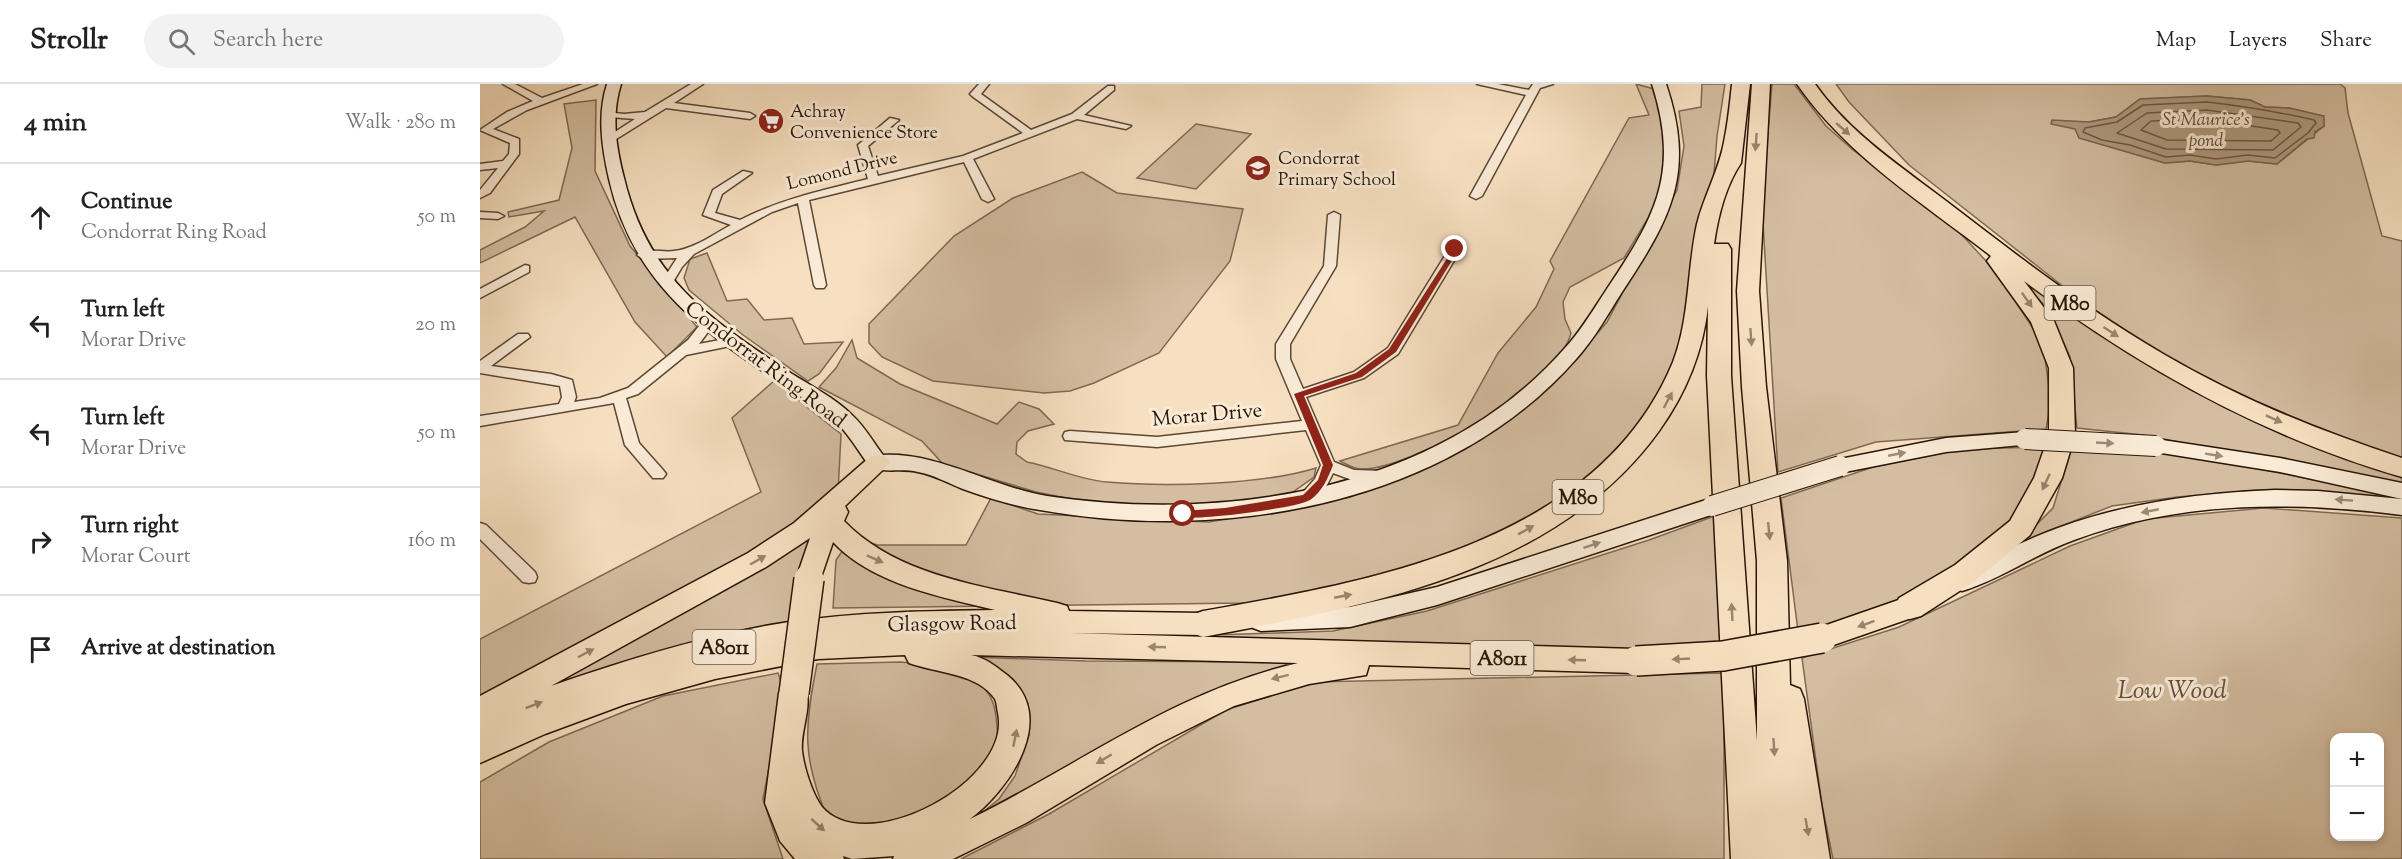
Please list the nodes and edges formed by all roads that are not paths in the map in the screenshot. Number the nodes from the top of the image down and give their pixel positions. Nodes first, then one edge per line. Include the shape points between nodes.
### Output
1 (508, 84) edge
2 (592, 84) edge
3 (698, 84) edge
4 (984, 84) edge
5 (1482, 84) edge
6 (1548, 84) edge
7 (1742, 84) edge
8 (1761, 84) edge
9 (1806, 84) edge
10 (1659, 85) edge
11 (1111, 88) dead end
12 (568, 93) junction
13 (1532, 93) junction
14 (611, 98) edge
15 (538, 100) junction
16 (664, 105) junction
17 (650, 114) junction
18 (750, 116) dead end
19 (1076, 116) junction
20 (894, 120) dead end
21 (1126, 126) dead end
22 (1031, 134) junction
23 (609, 139) junction
24 (1733, 145) junction
25 (967, 158) junction
26 (507, 164) junction
27 (480, 167) edge
28 (747, 173) dead end
29 (874, 180) junction
30 (480, 195) edge
31 (1476, 196) dead end
32 (803, 198) junction
33 (988, 199) dead end
34 (480, 215) edge
35 (1334, 215) dead end
36 (498, 216) dead end
37 (1962, 223) junction
38 (741, 224) junction
39 (1455, 249) dead end
40 (690, 251) junction
41 (644, 255) junction
42 (525, 269) dead end
43 (666, 285) junction
44 (820, 285) dead end
45 (480, 294) edge
46 (708, 324) junction
47 (523, 337) dead end
48 (730, 342) junction
49 (680, 354) junction
50 (480, 368) edge
51 (1299, 394) junction
52 (619, 397) junction
53 (565, 408) junction
54 (480, 422) edge
55 (1312, 425) junction
56 (1070, 436) dead end
57 (878, 463) junction
58 (1328, 465) junction
59 (2402, 468) edge
60 (658, 474) dead end
61 (1391, 474) junction
62 (2402, 491) edge
63 (847, 492) junction
64 (1306, 498) junction
65 (2402, 507) edge
66 (830, 523) junction
67 (480, 529) edge
68 (1772, 561) junction
69 (529, 577) dead end
70 (1910, 607) junction
71 (1096, 623) junction
72 (1203, 624) junction
73 (818, 646) junction
74 (1526, 658) junction
75 (480, 711) edge
76 (480, 727) edge
77 (1740, 740) junction
78 (480, 749) edge
79 (788, 753) junction
80 (828, 859) edge
81 (909, 859) edge
82 (1742, 859) edge
83 (1749, 859) edge
84 (1785, 859) edge
85 (1812, 859) edge

1 - 15 street
2 - 12 street
3 - 16 street
4 - 22 street via 975,94
5 - 13 street
6 - 13 street via 1536,86
7 - 24 highway, M80
8 -> 68 highway via 1748,291
9 -> 37 highway, M80 via 1838,125
10 - 61 street via 1674,133 1675,160 1665,199 1638,256 1587,333 1566,360 1490,425
11 - 19 street, Lomond Drive
12 - 14 street via 591,90
12 - 15 street
13 - 31 street
14 - 17 street via 624,117
14 - 23 street, Condorrat Ring Road
15 - 26 street via 485,130 515,141 514,154
16 - 17 street
16 - 18 street
17 - 23 street
19 - 21 street
19 - 22 street, Lomond Drive
20 - 29 street via 863,145
22 - 25 street, Lomond Drive
23 - 41 street, Condorrat Ring Road via 622,203
72 -> 24 highway, M80 via 1363,593 1439,569 1505,541 1561,510 1610,474 1669,401 1686,359 1697,312 1708,223
77 -> 24 highway, M80 via 1719,376 1719,253
25 - 29 street, Lomond Drive
25 - 33 street
26 - 27 street
26 - 30 street
28 - 38 street via 717,192 709,215
29 - 32 street, Lomond Drive
32 - 38 street, Lomond Drive
32 - 44 street
34 - 36 street
35 - 51 street via 1330,266 1283,344 1283,359
37 -> 59 highway, M80 via 2067,302 2157,360 2276,420
37 -> 70 highway, M80 via 2009,274 2042,321 2061,368 2062,435 2048,478 2020,528 1965,573
38 - 40 street, Lomond Drive
39 - 51 street via 1386,357 1359,375
40 - 41 street
40 - 43 street
41 - 43 street, Condorrat Ring Road
42 - 45 street
43 - 46 street, Condorrat Ring Road
46 - 48 street, Condorrat Ring Road
46 - 49 street
47 - 50 street
48 - 49 street
48 - 57 street, Condorrat Ring Road via 842,416
49 - 52 street via 633,391
50 - 53 street via 567,383 569,397
51 - 55 street
52 - 53 street
52 - 60 street via 632,445
53 - 54 street
55 - 56 street, Morar Drive via 1157,442
55 - 58 street
57 - 63 main road
57 - 64 street via 912,461 1011,497 1138,514 1225,512
58 - 61 street via 1352,475
58 - 64 street via 1322,481
61 - 64 street
72 -> 62 street, Glasgow Road, bridge via 1350,617 1437,596 1840,466 1946,445 2025,439 2156,446 2280,465
63 - 66 main road
75 -> 63 main road, A8011 via 757,560 803,530
65 -> 70 street via 2325,499 2244,498 2120,517 2034,547
66 -> 71 main road via 849,544 914,576 962,592
66 - 79 main road, bridge via 812,562
67 - 69 street
68 -> 84 highway via 1773,743
68 -> 85 highway
70 -> 74 main road, A8011, bridge via 1822,638 1723,656 1635,661
71 - 72 main road, Glasgow Road / A8011
76 -> 71 main road, Glasgow Road / A8011 via 636,669 789,633 927,622
74 -> 73 main road, A8011 via 1049,644
73 - 78 main road, A8011 via 716,667 624,692
79 -> 73 main road via 803,805 819,828 850,842 880,846 932,832 969,810 991,787 1014,745 1017,715 1010,697 997,680 975,668 933,656
74 -> 81 main road via 1338,668 1281,676 1248,686 1162,725 986,828
77 - 82 highway
77 - 83 highway, M80
79 - 80 main road via 782,784 784,817 797,841

